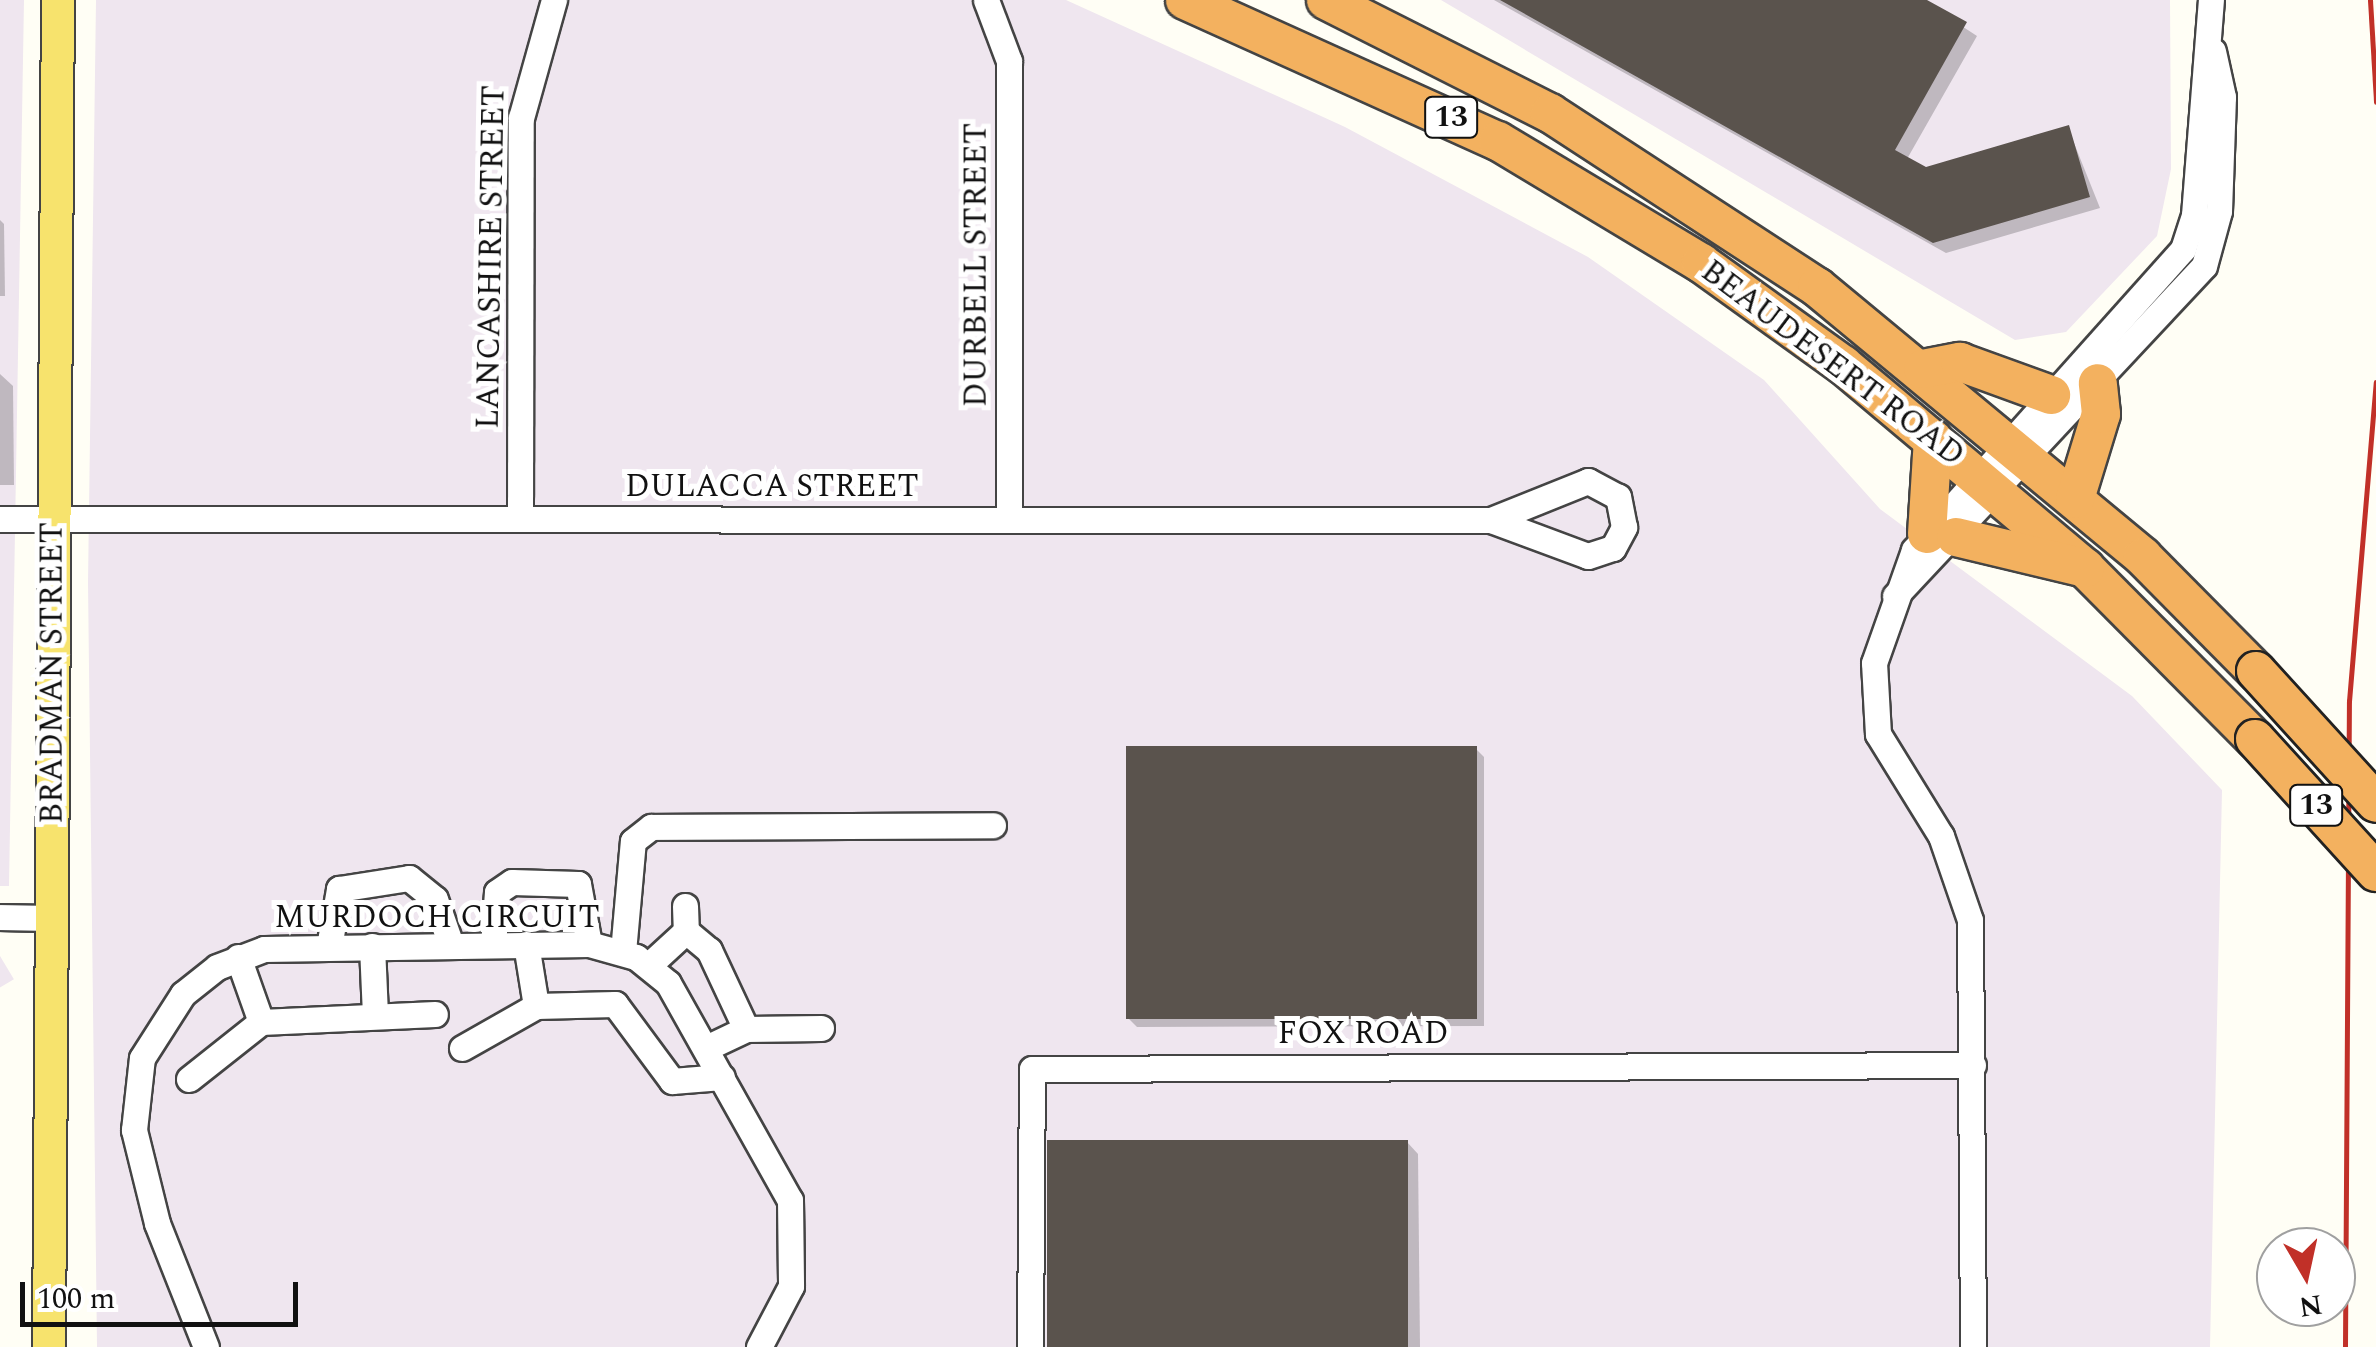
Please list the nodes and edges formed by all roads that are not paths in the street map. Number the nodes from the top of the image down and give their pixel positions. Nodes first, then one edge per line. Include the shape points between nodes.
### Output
1 (58, 0) edge
2 (554, 0) edge
3 (1185, 0) edge
4 (1326, 0) edge
5 (2210, 0) edge
6 (991, 6) edge
7 (2210, 36) junction
8 (1923, 369) junction
9 (2098, 382) junction
10 (2052, 395) junction
11 (1933, 439) junction
12 (2017, 449) junction
13 (1987, 483) junction
14 (2075, 499) junction
15 (54, 518) junction
16 (0, 519) edge
17 (520, 519) junction
18 (1008, 519) junction
19 (1490, 520) junction
20 (1941, 536) junction
21 (2085, 568) junction
22 (2376, 803) edge
23 (993, 825) dead end
24 (2376, 872) edge
25 (0, 917) edge
26 (52, 918) junction
27 (526, 944) junction
28 (589, 944) junction
29 (451, 945) junction
30 (493, 945) junction
31 (372, 946) junction
32 (329, 947) junction
33 (623, 952) junction
34 (238, 957) junction
35 (649, 965) junction
36 (536, 1006) junction
37 (375, 1014) junction
38 (435, 1014) dead end
39 (261, 1022) junction
40 (746, 1028) junction
41 (821, 1028) dead end
42 (462, 1048) dead end
43 (706, 1048) junction
44 (1973, 1065) junction
45 (722, 1077) junction
46 (189, 1079) dead end
47 (49, 1347) edge
48 (206, 1347) edge
49 (759, 1347) edge
50 (1030, 1347) edge
51 (1973, 1347) edge

1 - 15 main road, BRADMAN STREET
2 - 17 street, LANCASHIRE STREET via 522,102
3 - 11 highway, BEAUDESERT ROAD / 13 via 1425,104 1575,184 1774,313
4 - 8 highway, BEAUDESERT ROAD / 13 via 1479,74 1653,175
5 - 7 street
6 - 18 street, DURBELL STREET via 1010,61
7 - 9 street via 2223,98 2211,252
7 - 10 street via 2183,249
8 - 10 highway via 1960,362
8 - 12 highway, BEAUDESERT ROAD / 13
9 - 12 street
9 - 14 highway via 2101,414
10 - 12 street
11 - 13 highway, BEAUDESERT ROAD / 13
11 - 20 highway
12 - 13 street
12 - 14 highway, BEAUDESERT ROAD / 13
13 - 20 street
13 - 21 highway, BEAUDESERT ROAD / 13
14 - 22 highway, BEAUDESERT ROAD / 13, bridge via 2256,671
15 - 16 street, DULACCA STREET
15 - 17 street, DULACCA STREET
15 - 26 main road, BRADMAN STREET
17 - 18 street, DULACCA STREET
18 - 19 street, DULACCA STREET
19 - 19 street, DULACCA STREET via 1588,481 1614,491 1624,527 1613,548 1578,556
20 - 21 highway
20 - 44 street via 1896,596 1874,663 1873,714 1967,901
21 - 24 highway, BEAUDESERT ROAD / 13, bridge
23 - 33 street via 651,827 634,841
25 - 26 street
26 - 47 main road, BRADMAN STREET
27 - 28 street, MURDOCH CIRCUIT
27 - 30 street, MURDOCH CIRCUIT
27 - 36 street
28 - 30 street via 578,884 512,882 497,892
28 - 33 street, MURDOCH CIRCUIT
29 - 30 street, MURDOCH CIRCUIT
29 - 31 street, MURDOCH CIRCUIT
29 - 32 street via 435,899 409,878 340,890
31 - 32 street, MURDOCH CIRCUIT
31 - 37 street
32 - 34 street, MURDOCH CIRCUIT
33 - 35 street, MURDOCH CIRCUIT
34 - 39 street
34 - 48 street, MURDOCH CIRCUIT via 166,1014 142,1058 134,1099 143,1176
35 - 40 street via 685,919 709,950
35 - 43 street, MURDOCH CIRCUIT
36 - 42 street
36 - 45 street via 615,1004 672,1081
37 - 38 street
37 - 39 street
39 - 46 street
40 - 41 street
40 - 43 street
43 - 45 street, MURDOCH CIRCUIT
44 - 50 street, FOX ROAD via 1032,1069
44 - 51 street
45 - 49 street, MURDOCH CIRCUIT via 795,1221 791,1286

